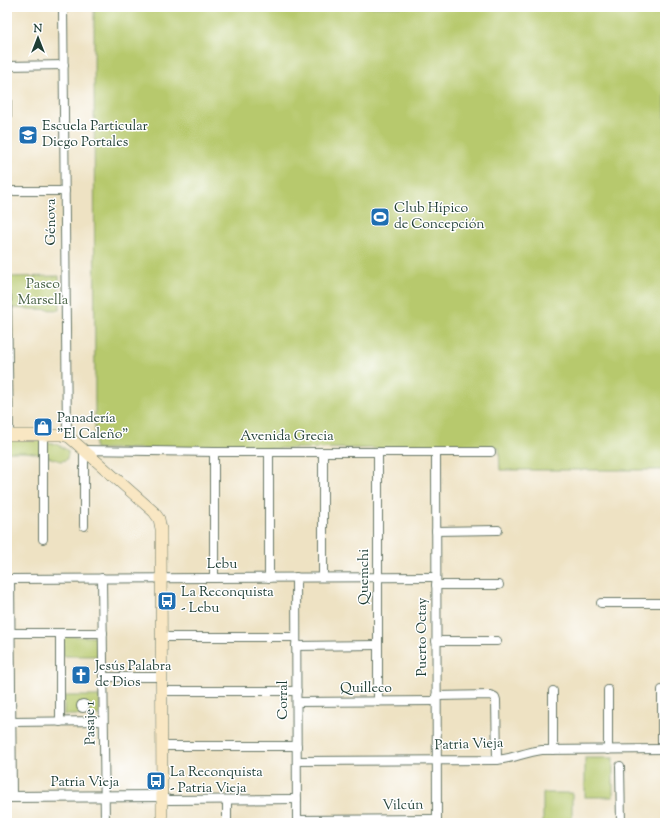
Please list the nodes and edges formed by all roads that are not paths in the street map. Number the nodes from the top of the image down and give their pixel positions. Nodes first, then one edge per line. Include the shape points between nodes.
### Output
1 (63, 7) edge
2 (7, 66) edge
3 (64, 66) junction
4 (7, 190) edge
5 (65, 191) junction
6 (7, 296) edge
7 (8, 435) edge
8 (43, 435) junction
9 (67, 436) junction
10 (84, 450) junction
11 (214, 452) junction
12 (269, 452) junction
13 (323, 452) junction
14 (378, 452) junction
15 (436, 452) junction
16 (491, 452) dead end
17 (84, 526) dead end
18 (498, 530) dead end
19 (436, 531) junction
20 (43, 539) dead end
21 (296, 577) junction
22 (323, 577) junction
23 (378, 577) junction
24 (102, 578) junction
25 (161, 578) junction
26 (214, 578) junction
27 (269, 578) junction
28 (8, 579) edge
29 (436, 581) junction
30 (499, 584) dead end
31 (601, 603) dead end
32 (665, 603) edge
33 (60, 633) junction
34 (103, 633) junction
35 (10, 634) junction
36 (162, 637) junction
37 (296, 637) junction
38 (436, 641) junction
39 (497, 641) dead end
40 (378, 645) junction
41 (296, 646) junction
42 (9, 678) edge
43 (103, 678) junction
44 (162, 678) junction
45 (608, 690) dead end
46 (662, 690) dead end
47 (162, 691) junction
48 (297, 691) junction
49 (553, 691) dead end
50 (436, 699) junction
51 (297, 702) junction
52 (378, 702) junction
53 (104, 721) junction
54 (11, 722) junction
55 (60, 722) junction
56 (162, 746) junction
57 (297, 746) junction
58 (663, 749) edge
59 (553, 750) junction
60 (608, 750) junction
61 (497, 760) junction
62 (297, 761) junction
63 (436, 761) junction
64 (620, 766) dead end
65 (104, 796) junction
66 (162, 796) junction
67 (9, 797) edge
68 (297, 799) junction
69 (227, 800) junction
70 (437, 821) edge
71 (297, 822) edge
72 (105, 823) edge
73 (162, 823) edge
74 (227, 823) edge
75 (621, 823) edge

1 - 3 street, Génova
2 - 3 street
2 - 4 street
3 - 5 street, Génova
4 - 5 street
5 - 9 street, Génova
6 - 7 street
7 - 8 main road
8 - 9 main road
8 - 20 street
9 - 10 main road
10 - 11 street, Avenida Grecia
10 - 17 street
10 - 25 main road via 157,515 161,525
11 - 12 street, Avenida Grecia
11 - 26 street
12 - 13 street, Avenida Grecia
12 - 27 street
13 - 14 street, Avenida Grecia
13 - 22 street
14 - 15 street, Avenida Grecia
14 - 23 street, Quemchi
15 - 16 street, Avenida Grecia
15 - 19 street, Puerto Octay
18 - 19 street
19 - 29 street, Puerto Octay
21 - 22 street, Lebu
21 - 27 street, Lebu
21 - 37 street, Corral
22 - 23 street, Lebu
23 - 29 street, Lebu
23 - 40 street, Quemchi
24 - 25 street, Lebu
24 - 28 street, Lebu
24 - 34 street, Pasaje 1
25 - 26 street, Lebu
25 - 36 main road
26 - 27 street, Lebu
28 - 35 street
29 - 30 street, Lebu
29 - 38 street, Puerto Octay
31 - 32 street
33 - 34 street
33 - 35 street
33 - 55 street
34 - 43 street, Pasaje 1
35 - 42 street
36 - 37 street
36 - 44 main road
37 - 41 street, Corral
38 - 39 street
38 - 50 street, Puerto Octay
40 - 41 street
40 - 52 street, Quemchi
41 - 48 street, Corral
42 - 54 street
43 - 44 street
43 - 53 street, Pasaje 1
44 - 47 main road
45 - 60 street
46 - 58 street
47 - 48 street
47 - 56 main road
48 - 51 street, Corral
49 - 59 street
50 - 52 street, Quilleco
50 - 61 street, Quilleco via 495,696
50 - 63 street, Puerto Octay
51 - 52 street, Quilleco
51 - 57 street, Corral
53 - 55 street
53 - 65 street, Pasaje 1
54 - 55 street
54 - 67 street
56 - 57 street
56 - 66 main road
57 - 62 street, Corral
58 - 60 street, Patria Vieja
59 - 60 street, Patria Vieja
59 - 61 street, Patria Vieja via 528,752
61 - 63 street, Patria Vieja
62 - 63 street, Patria Vieja
62 - 68 street, Corral
63 - 70 street, Puerto Octay
64 - 75 street
65 - 66 street, Patria Vieja
65 - 67 street, Patria Vieja
65 - 72 street
66 - 69 street via 169,800
66 - 73 main road
68 - 69 street
68 - 71 street, Corral
69 - 74 street
70 - 71 street, Vilcún

